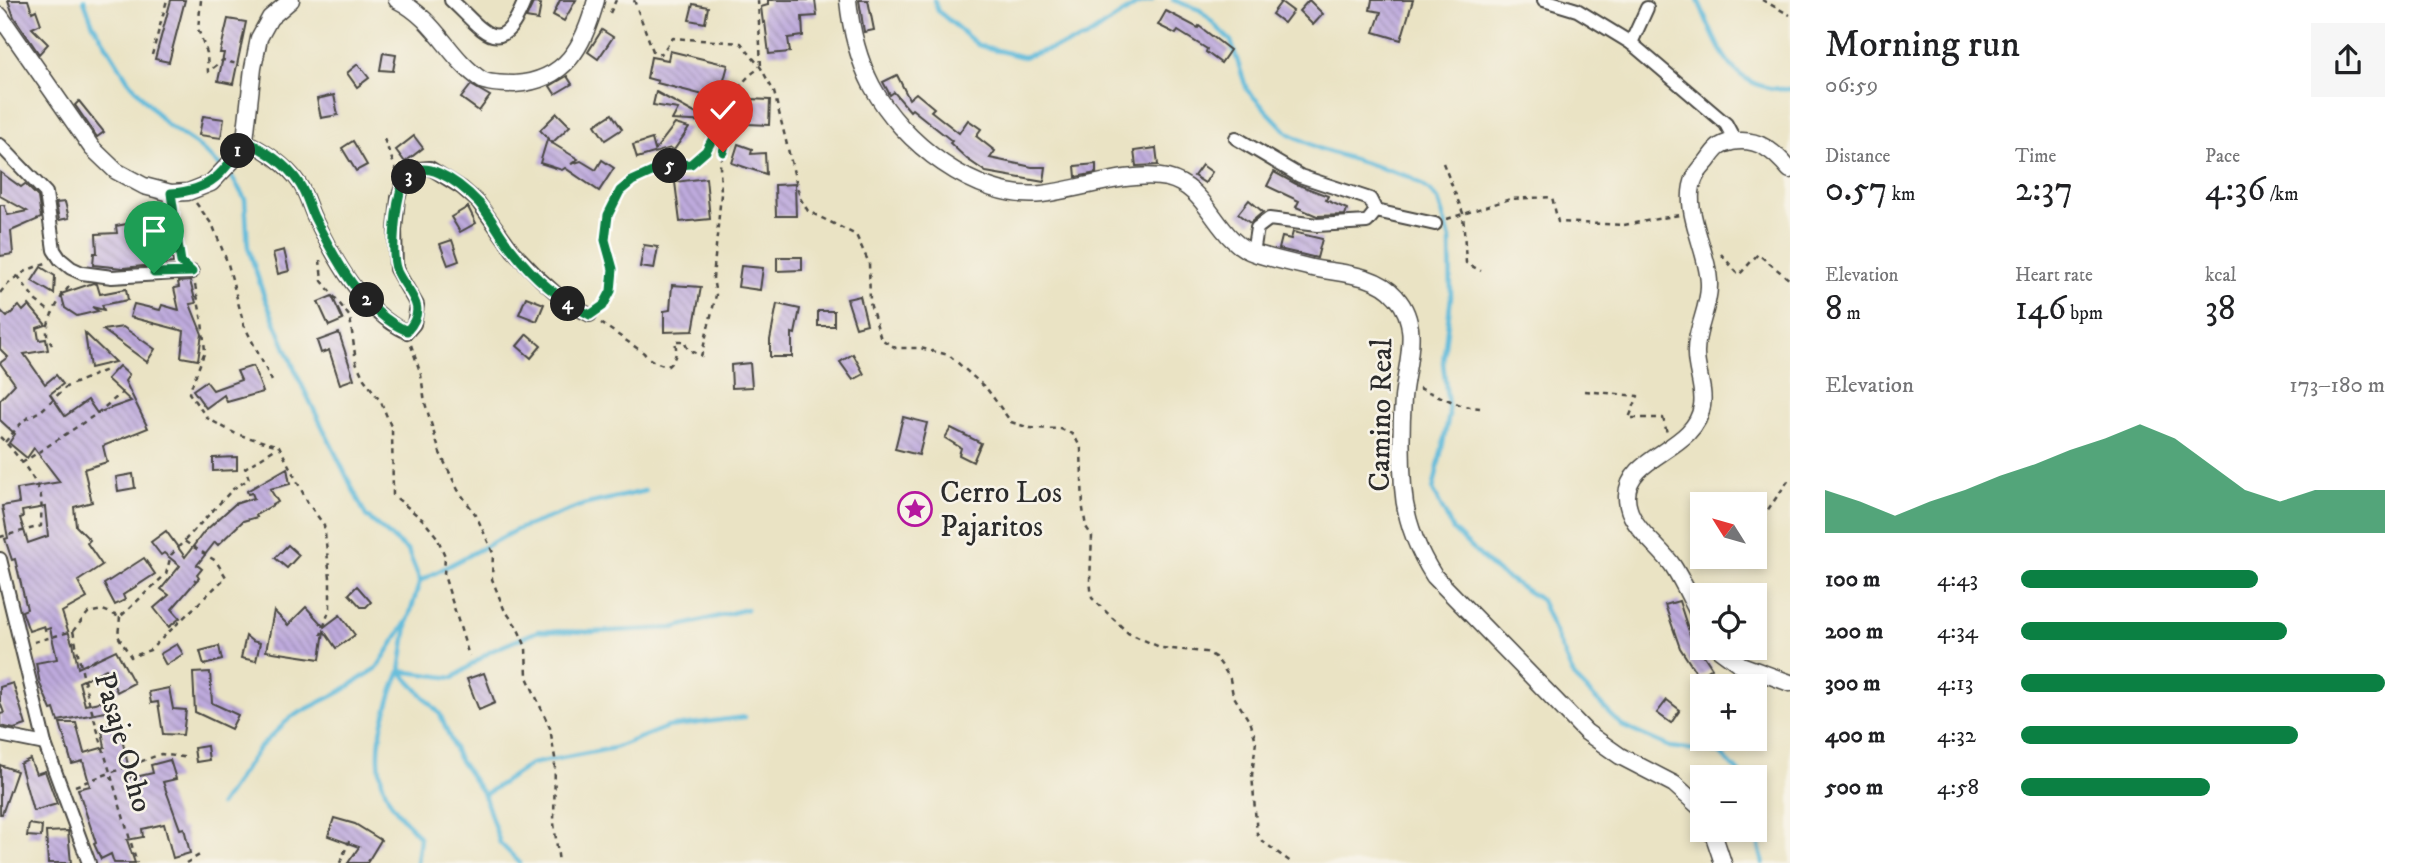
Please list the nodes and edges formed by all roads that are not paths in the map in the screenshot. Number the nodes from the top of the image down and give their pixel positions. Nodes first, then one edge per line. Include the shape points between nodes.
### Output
1 (291, 0) edge
2 (397, 0) edge
3 (451, 0) edge
4 (525, 0) edge
5 (596, 0) edge
6 (848, 0) edge
7 (1544, 0) edge
8 (1647, 8) dead end
9 (0, 16) edge
10 (1631, 43) junction
11 (1236, 138) dead end
12 (245, 140) junction
13 (1735, 141) junction
14 (0, 145) edge
15 (1790, 170) edge
16 (1376, 211) junction
17 (1436, 224) road end
18 (1253, 253) junction
19 (192, 272) road end
20 (590, 315) road end
21 (0, 558) edge
22 (1690, 598) edge
23 (1734, 660) edge
24 (1790, 683) edge
25 (0, 735) edge
26 (45, 744) junction
27 (1690, 798) edge
28 (1716, 842) edge
29 (89, 863) edge
30 (1723, 863) edge

1 - 12 street via 270,18 259,38
2 - 5 street via 430,22 474,74 485,82 510,84 535,82 565,63 582,42
3 - 4 street via 472,24 491,35 511,29
6 - 18 street, Camino Real via 859,55 873,86 895,119 950,169 987,187 1025,194 1146,176 1168,178 1197,194 1227,236
7 - 10 street via 1577,10
8 - 10 street
9 - 12 street via 92,148 116,171 145,186 179,193 211,183
10 - 13 street via 1726,124
11 - 16 street via 1300,176 1370,199
12 - 20 street via 271,155 299,183 337,261 391,324 407,331 414,324 417,305 396,269 398,198 404,181 418,169 430,168 478,202 540,279 568,304
13 - 15 street via 1762,145
13 - 22 street via 1717,146 1694,178 1691,198 1709,284 1696,354 1702,407 1691,431 1636,473 1629,487 1628,503 1639,527 1672,565
14 - 19 street via 46,193 54,250 71,268 112,277
16 - 17 street
16 - 18 street via 1367,222 1317,225 1269,219 1257,228
18 - 27 street, Camino Real via 1364,278 1383,285 1398,298 1411,332 1403,395 1403,488 1410,526 1424,560 1434,576 1586,732
21 - 26 street
23 - 24 street
25 - 26 street
26 - 29 street
28 - 30 street

